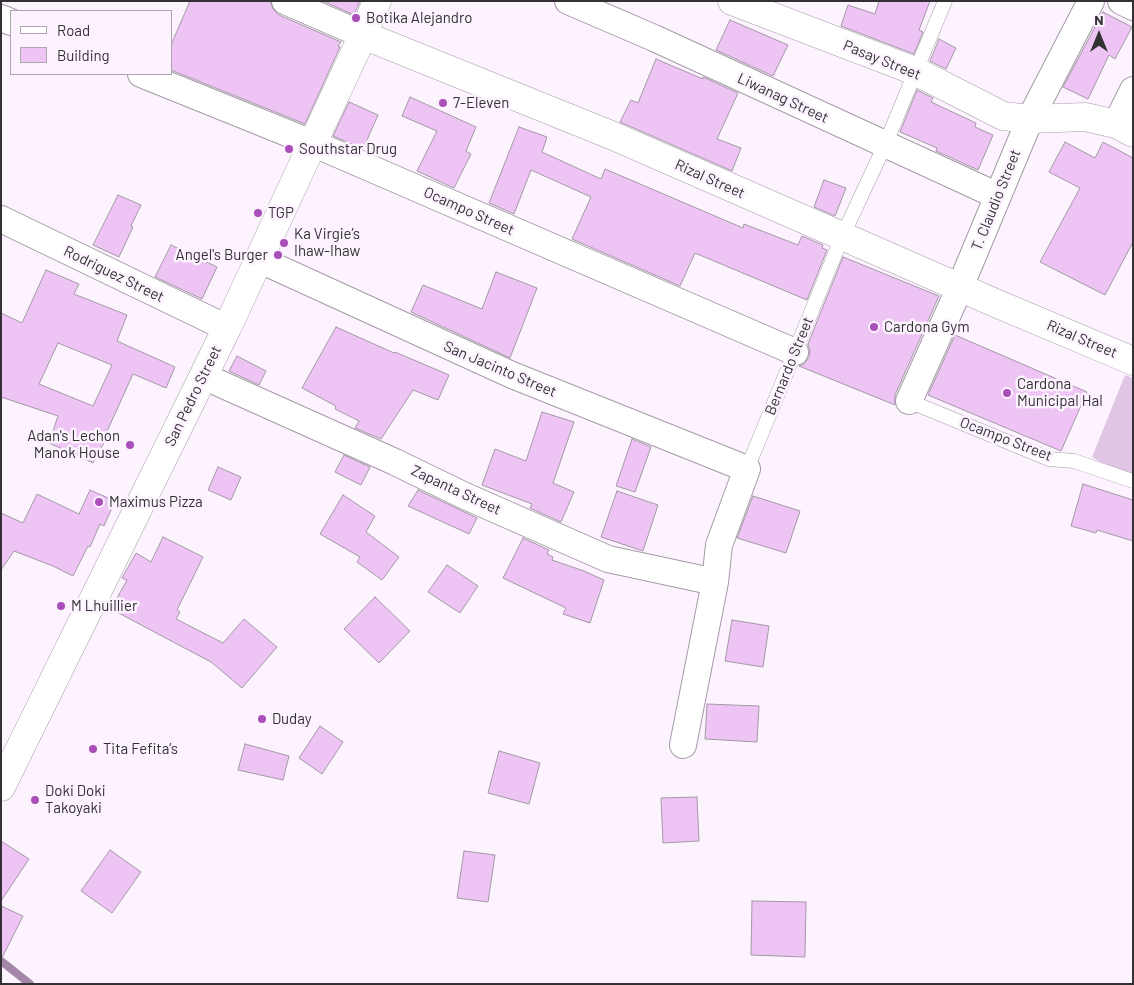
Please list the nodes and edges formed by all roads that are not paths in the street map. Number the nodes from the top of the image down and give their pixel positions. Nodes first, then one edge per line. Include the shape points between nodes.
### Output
1 (285, 1) edge
2 (377, 1) edge
3 (568, 1) edge
4 (732, 1) edge
5 (945, 1) edge
6 (1091, 1) edge
7 (1121, 1) edge
8 (1133, 7) edge
9 (364, 35) junction
10 (915, 72) junction
11 (143, 75) edge
12 (1133, 90) edge
13 (1030, 119) junction
14 (1124, 128) edge
15 (312, 143) junction
16 (885, 145) junction
17 (998, 196) junction
18 (1, 219) edge
19 (842, 237) junction
20 (258, 259) junction
21 (960, 287) junction
22 (227, 328) junction
23 (798, 353) junction
24 (1133, 361) edge
25 (203, 376) junction
26 (907, 400) joint
27 (747, 469) junction
28 (1133, 481) edge
29 (715, 582) junction
30 (683, 745) dead end
31 (1, 787) edge

1 - 9 street, Rizal Street
2 - 9 main road, San Pedro Street
3 - 16 street, Liwanag Street
4 - 10 main road, Pasay Street
5 - 10 lane, Bernardo Street
6 - 13 street, T. Claudio Street
7 - 8 street
9 - 15 main road, San Pedro Street
9 - 19 main road, Rizal Street via 612,135
10 - 13 main road, Pasay Street via 1003,116
10 - 16 lane, Bernardo Street
11 - 15 street, Ocampo Street
12 - 14 street
13 - 14 main road, Pasay Street via 1085,117
13 - 17 street, T. Claudio Street
15 - 20 main road, San Pedro Street
15 - 23 street, Ocampo Street
16 - 17 street, Liwanag Street
16 - 19 lane, Bernardo Street
17 - 21 street, T. Claudio Street
18 - 22 street, Rodriguez Street
19 - 21 main road, Rizal Street
19 - 23 lane, Bernardo Street
20 - 22 main road, San Pedro Street
20 - 27 street, San Jacinto Street via 512,375
21 - 24 main road, Rizal Street
21 - 26 street, T. Claudio Street
22 - 25 main road, San Pedro Street
23 - 27 lane, Bernardo Street
25 - 29 street, Zapanta Street via 608,559
25 - 31 main road, San Pedro Street
26 - 28 lane, Ocampo Street via 1049,459 1074,461
27 - 29 street, Bernardo Street via 719,545
29 - 30 street, Bernardo Street

